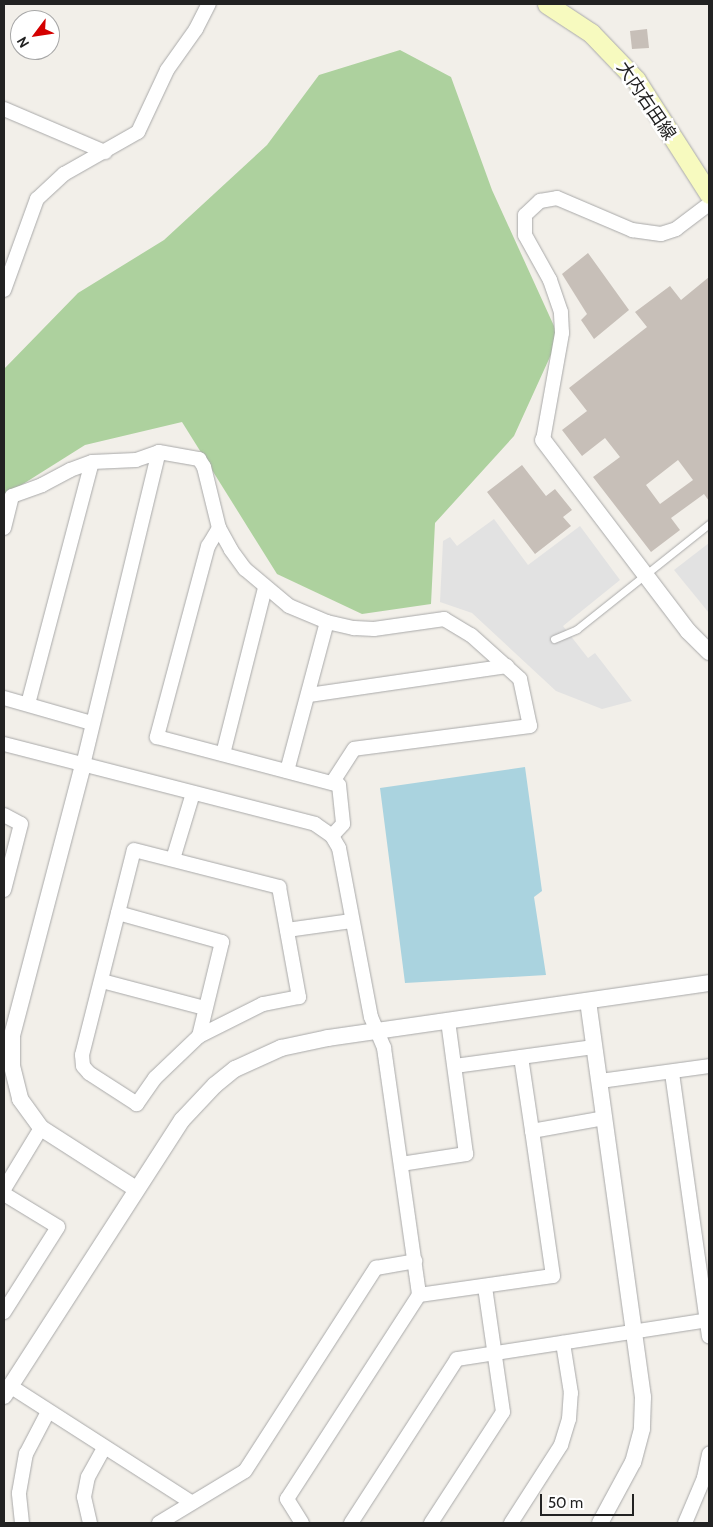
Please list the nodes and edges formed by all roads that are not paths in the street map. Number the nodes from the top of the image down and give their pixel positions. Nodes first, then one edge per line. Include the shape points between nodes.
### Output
1 (209, 4) edge
2 (547, 4) edge
3 (4, 109) edge
4 (105, 152) junction
5 (709, 194) edge
6 (709, 204) edge
7 (4, 290) edge
8 (543, 440) joint
9 (159, 452) junction
10 (92, 462) junction
11 (709, 524) edge
12 (4, 528) edge
13 (219, 528) junction
14 (645, 575) junction
15 (265, 588) junction
16 (327, 622) junction
17 (554, 639) dead end
18 (709, 652) edge
19 (507, 666) junction
20 (308, 695) junction
21 (4, 698) edge
22 (28, 704) junction
23 (92, 723) junction
24 (4, 744) edge
25 (223, 754) junction
26 (83, 765) junction
27 (287, 771) junction
28 (332, 783) junction
29 (193, 793) junction
30 (4, 815) edge
31 (332, 836) junction
32 (173, 859) junction
33 (4, 890) edge
34 (118, 913) junction
35 (351, 921) junction
36 (288, 930) junction
37 (102, 981) junction
38 (709, 983) edge
39 (588, 1001) junction
40 (205, 1008) junction
41 (448, 1021) junction
42 (379, 1031) junction
43 (199, 1036) junction
44 (594, 1046) junction
45 (521, 1057) junction
46 (455, 1066) junction
47 (709, 1066) edge
48 (672, 1073) junction
49 (600, 1081) junction
50 (604, 1118) junction
51 (41, 1128) junction
52 (532, 1131) junction
53 (401, 1164) junction
54 (4, 1189) edge
55 (136, 1189) junction
56 (4, 1194) edge
57 (415, 1261) junction
58 (485, 1287) junction
59 (418, 1295) junction
60 (4, 1312) edge
61 (708, 1320) edge
62 (636, 1330) junction
63 (709, 1336) edge
64 (564, 1343) junction
65 (496, 1352) junction
66 (7, 1391) edge
67 (48, 1412) junction
68 (104, 1448) junction
69 (709, 1454) edge
70 (192, 1503) junction
71 (22, 1523) edge
72 (90, 1523) edge
73 (159, 1523) edge
74 (302, 1523) edge
75 (351, 1523) edge
76 (431, 1523) edge
77 (510, 1523) edge
78 (600, 1523) edge
79 (685, 1523) edge

1 - 4 street via 167,70 138,132
2 - 5 main road, 大内右田線 via 591,33 636,80
3 - 4 street
4 - 7 street via 64,174 37,199
6 - 8 street via 676,229 661,234 632,230 557,198 540,201 525,215 525,235 550,280 561,312 562,334
8 - 14 street
9 - 10 street via 136,460
9 - 13 street via 199,459
9 - 23 street
10 - 12 street via 12,496
10 - 22 street
11 - 14 lane
13 - 15 street via 245,569
13 - 25 street via 208,546 157,737
14 - 17 lane via 577,629
14 - 18 street
15 - 16 street via 289,606
15 - 25 street
16 - 19 street via 374,629 444,619 471,635
16 - 20 street
19 - 20 street
19 - 28 street via 520,679 530,726 354,749
20 - 27 street
21 - 22 street
22 - 23 street
23 - 26 street
24 - 26 street
25 - 27 street
26 - 29 street
26 - 51 street via 12,1036 12,1066 17,1091 28,1113
27 - 28 street
28 - 31 street via 339,785 344,824
29 - 31 street via 315,824
29 - 32 street
30 - 33 street via 21,824
31 - 35 street via 340,848
32 - 34 street via 134,850
32 - 36 street via 279,887
34 - 37 street
34 - 40 street via 222,942
35 - 36 street
35 - 42 street via 371,1017
36 - 43 street via 299,997 263,1004
37 - 40 street
37 - 43 street via 82,1055 83,1066 137,1104 155,1078
38 - 39 street
39 - 41 street
39 - 44 street
40 - 43 street
41 - 42 street
41 - 46 street
42 - 53 street
42 - 55 street via 281,1048 235,1070 196,1104
44 - 45 street
44 - 49 street
45 - 46 street
45 - 52 street
46 - 53 street via 466,1154
47 - 48 street
48 - 49 street
48 - 61 street
49 - 50 street
50 - 52 street
50 - 62 street
51 - 54 street
51 - 55 street
52 - 58 street via 553,1276
53 - 57 street
55 - 66 street
56 - 60 street via 58,1227
57 - 59 street
57 - 70 street via 376,1268 245,1471
58 - 59 street
58 - 65 street
59 - 74 street via 287,1500
61 - 62 street
61 - 63 street
62 - 64 street
62 - 78 street via 643,1397 642,1429 624,1482
64 - 65 street
64 - 77 street via 571,1392 561,1445
65 - 75 street via 457,1359
65 - 76 street via 503,1412
66 - 67 street
67 - 68 street
67 - 71 street via 26,1454 19,1493
68 - 70 street
68 - 72 street via 88,1477 84,1497
69 - 79 street via 704,1478
70 - 73 street

